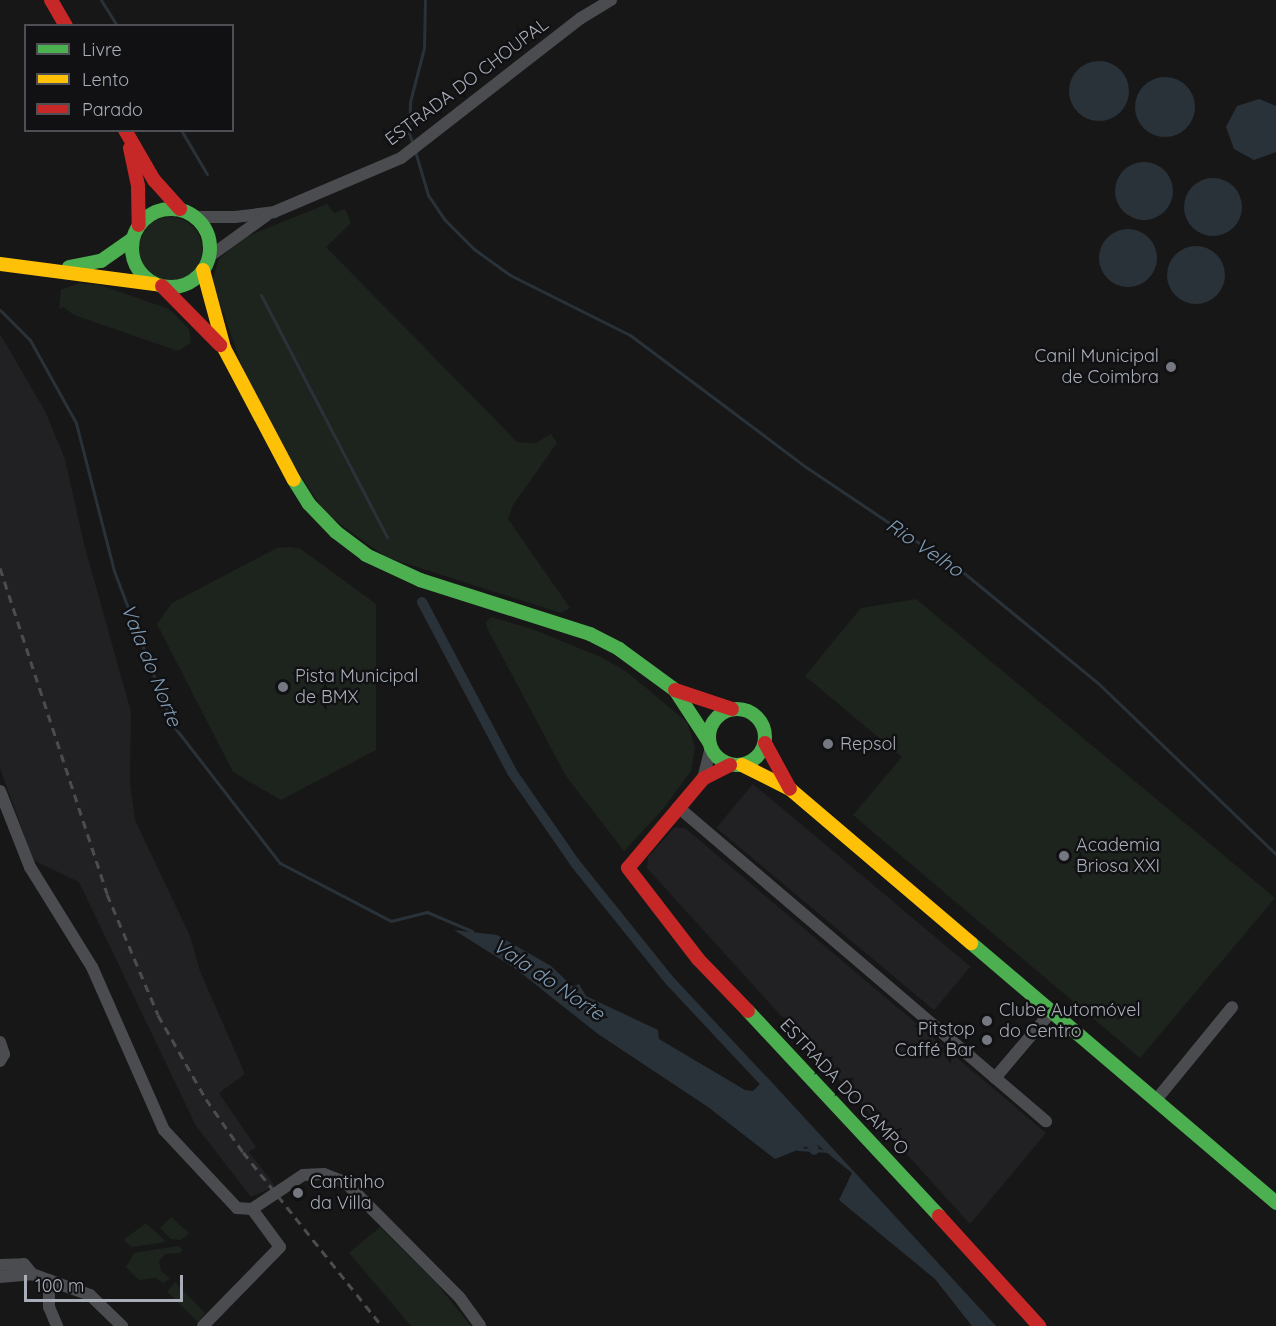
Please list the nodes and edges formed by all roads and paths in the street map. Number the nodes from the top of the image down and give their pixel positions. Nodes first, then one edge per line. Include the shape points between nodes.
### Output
1 (51, 0) edge
2 (611, 0) edge
3 (65, 24) edge
4 (126, 133) edge
5 (180, 209) junction
6 (274, 212) junction
7 (196, 217) junction
8 (139, 225) junction
9 (132, 239) junction
10 (210, 256) junction
11 (0, 264) edge
12 (56, 270) junction
13 (204, 270) junction
14 (159, 285) junction
15 (224, 348) junction
16 (675, 690) junction
17 (732, 710) junction
18 (765, 743) junction
19 (710, 745) junction
20 (736, 765) junction
21 (703, 779) junction
22 (790, 789) junction
23 (0, 792) edge
24 (678, 807) junction
25 (1233, 1007) dead end
26 (1052, 1012) junction
27 (0, 1042) edge
28 (0, 1061) edge
29 (995, 1078) junction
30 (1156, 1100) junction
31 (1046, 1121) dead end
32 (1276, 1203) edge
33 (252, 1209) junction
34 (0, 1265) edge
35 (32, 1274) junction
36 (0, 1277) edge
37 (48, 1280) junction
38 (57, 1326) edge
39 (123, 1326) edge
40 (203, 1326) edge
41 (480, 1326) edge
42 (1039, 1326) edge

1 - 3 main road
2 - 6 street, ESTRADA DO CHOUPAL via 581,18 401,158
4 - 5 main road via 154,180
4 - 8 main road via 138,186
5 - 7 main road
5 - 8 main road via 152,213
6 - 7 street, ESTRADA DO CHOUPAL
6 - 10 street, ESTRADA DO CHOUPAL via 239,232
7 - 10 main road via 208,235
8 - 9 main road
9 - 12 main road via 101,261
9 - 14 main road via 136,266
10 - 13 main road
11 - 12 main road
12 - 14 main road
13 - 14 main road via 181,286
13 - 15 main road
14 - 15 main road
15 - 16 main road via 287,470 322,519 366,555 420,580 590,634 619,649
16 - 17 main road
16 - 19 main road via 696,717
17 - 18 main road via 743,710 758,718
17 - 19 main road via 717,717
18 - 20 main road via 756,758
18 - 22 main road
19 - 20 main road
19 - 21 street
20 - 21 main road
20 - 22 main road
21 - 24 main road
22 - 26 main road
23 - 33 street via 30,867 92,967 164,1130 237,1208
24 - 29 street
24 - 42 main road, ESTRADA DO CAMPO via 628,868 699,959 812,1076
25 - 30 street
26 - 29 street
26 - 30 main road
27 - 28 street via 4,1054
29 - 31 street
30 - 32 main road
33 - 40 street via 280,1247
33 - 41 street via 303,1175 324,1174 345,1182 460,1298
34 - 35 street via 24,1264
35 - 36 street
35 - 37 street
37 - 38 street via 49,1307
37 - 39 street via 90,1295

